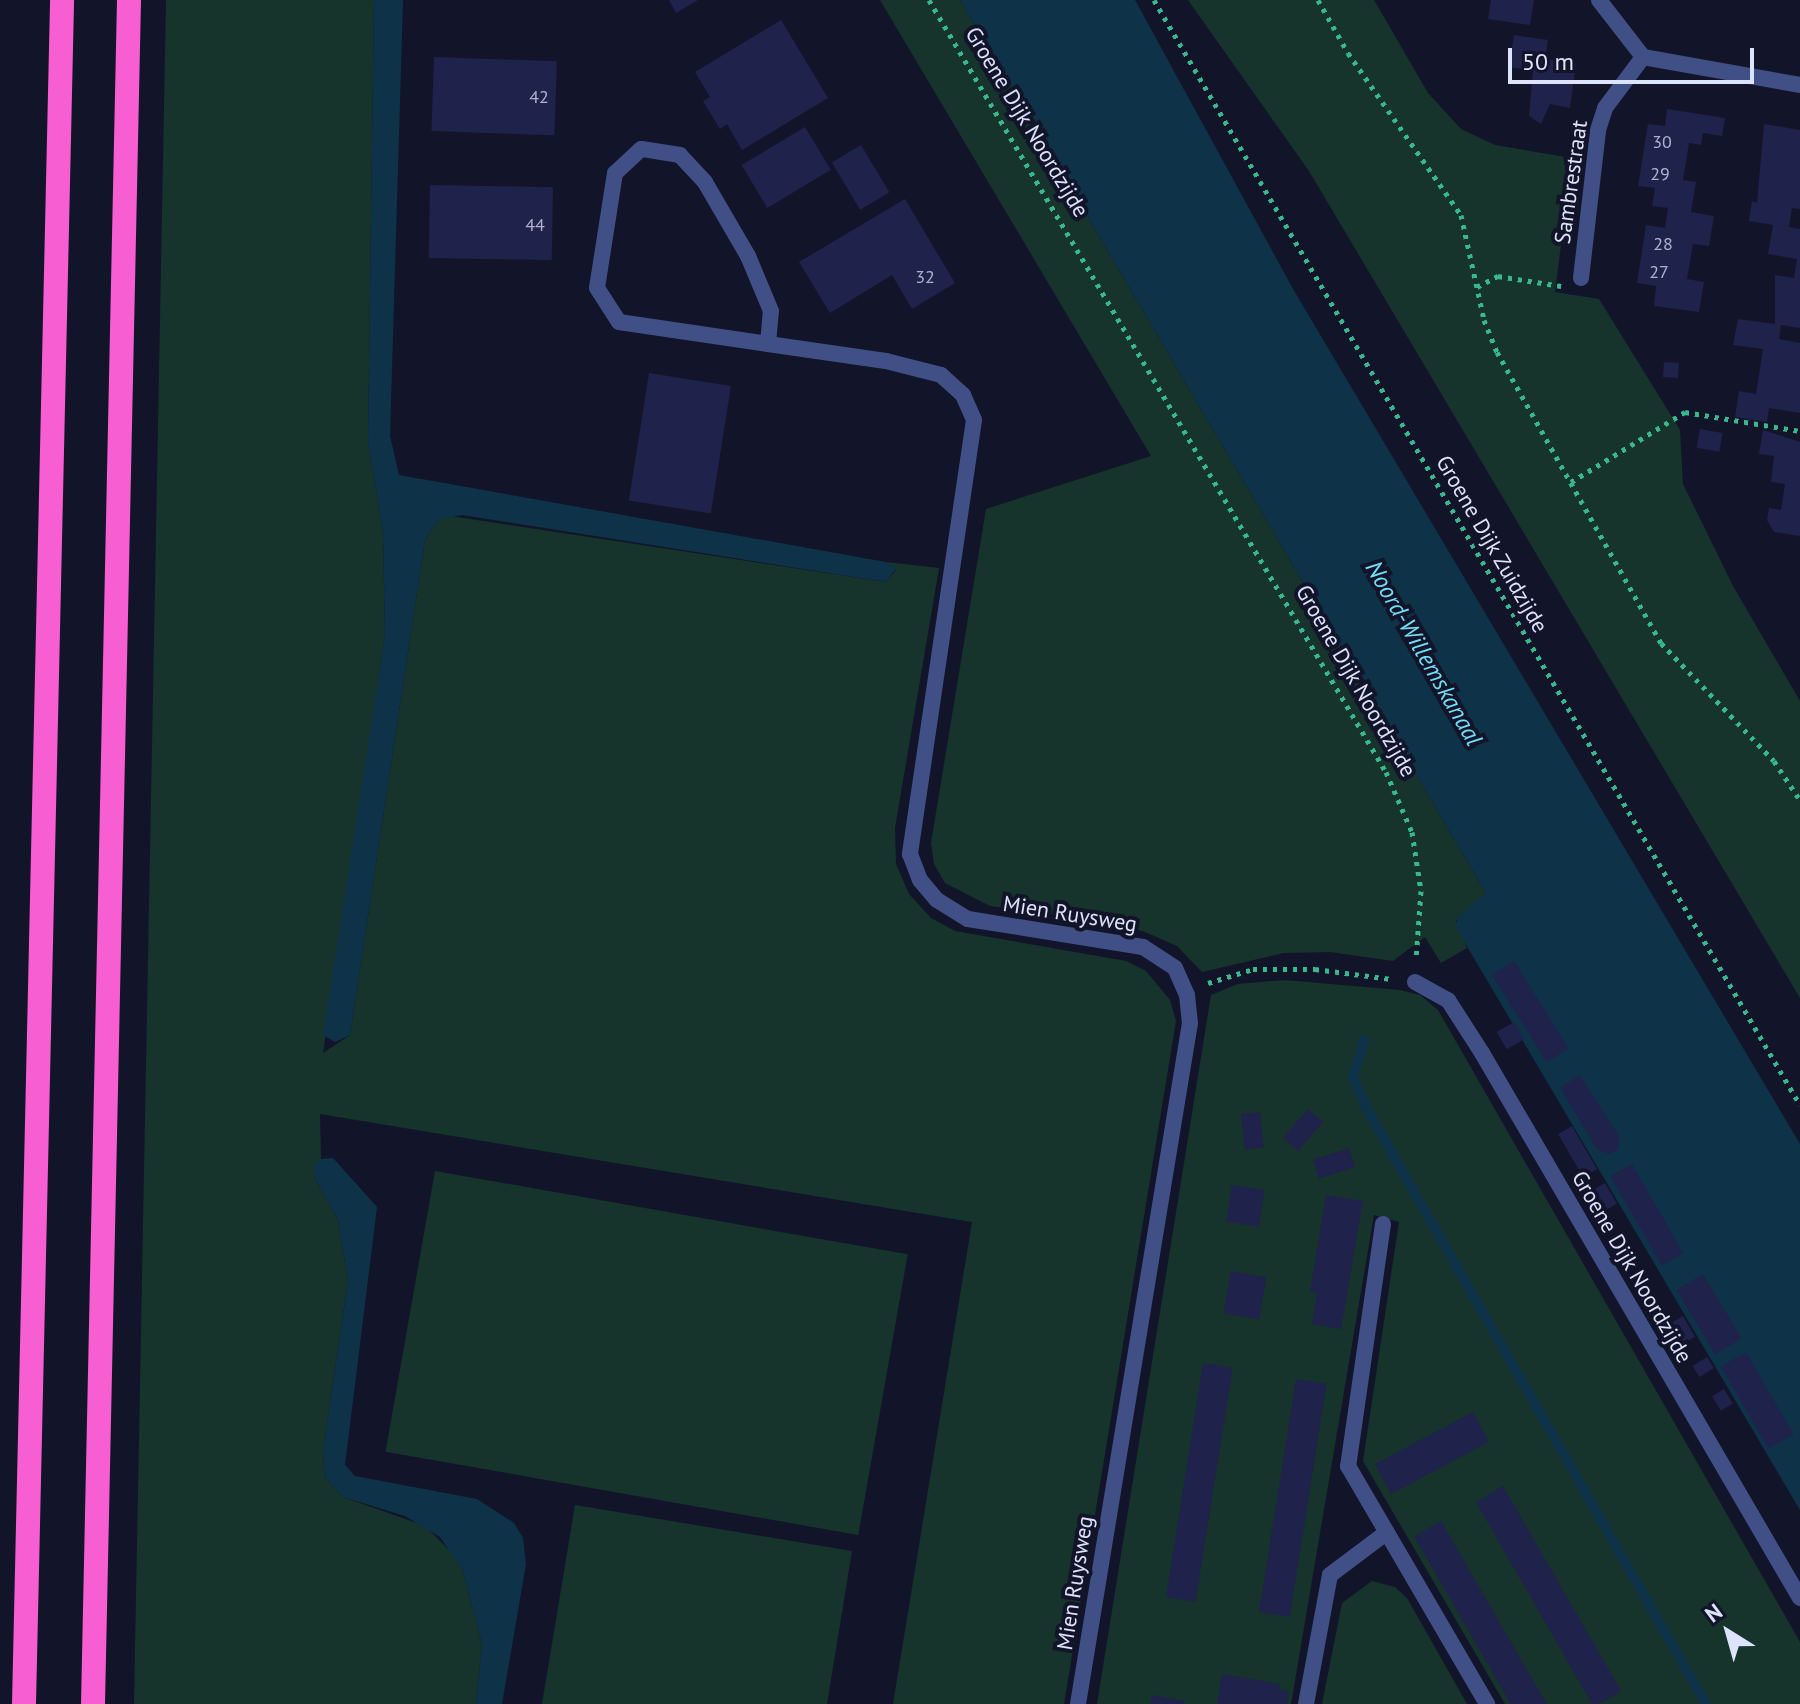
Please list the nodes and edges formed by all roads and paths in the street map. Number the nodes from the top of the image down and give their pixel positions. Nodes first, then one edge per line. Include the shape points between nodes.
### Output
1 (62, 0) edge
2 (129, 0) edge
3 (929, 0) edge
4 (1154, 0) edge
5 (1318, 0) edge
6 (1599, 0) edge
7 (1643, 57) junction
8 (1800, 85) edge
9 (1581, 278) joint
10 (1477, 287) junction
11 (768, 344) junction
12 (1800, 431) edge
13 (1571, 482) junction
14 (1800, 800) edge
15 (1415, 982) junction
16 (1187, 995) junction
17 (1800, 1105) edge
18 (1383, 1224) dead end
19 (1387, 1532) junction
20 (1800, 1598) edge
21 (24, 1704) edge
22 (93, 1704) edge
23 (1078, 1704) edge
24 (1306, 1704) edge
25 (1487, 1704) edge

1 - 21 highway
2 - 22 highway
3 - 15 path, Groene Dijk Noordzijde via 1386,772 1412,832 1421,891
4 - 17 path, Groene Dijk Zuidzijde
5 - 10 path via 1348,53 1452,197 1469,233
6 - 7 street
7 - 8 street
7 - 9 street, Sambrestraat via 1605,108 1598,130
9 - 10 path via 1561,286 1498,276
10 - 13 path via 1497,352
11 - 11 street, Mien Ruysweg via 619,322 597,288 615,173 641,149 680,155 705,182 748,256 771,311
11 - 16 street, Mien Ruysweg via 941,375 963,395 974,420 910,854 920,880 937,900 968,919 1143,947 1175,968
12 - 13 path via 1685,412
13 - 14 path via 1661,643 1774,761
15 - 16 path via 1315,969 1253,969 1217,978
15 - 20 street, Groene Dijk Noordzijde via 1448,1000 1482,1053
16 - 23 street, Mien Ruysweg via 1190,1023
18 - 19 street via 1347,1457
19 - 24 street via 1330,1575
19 - 25 street

